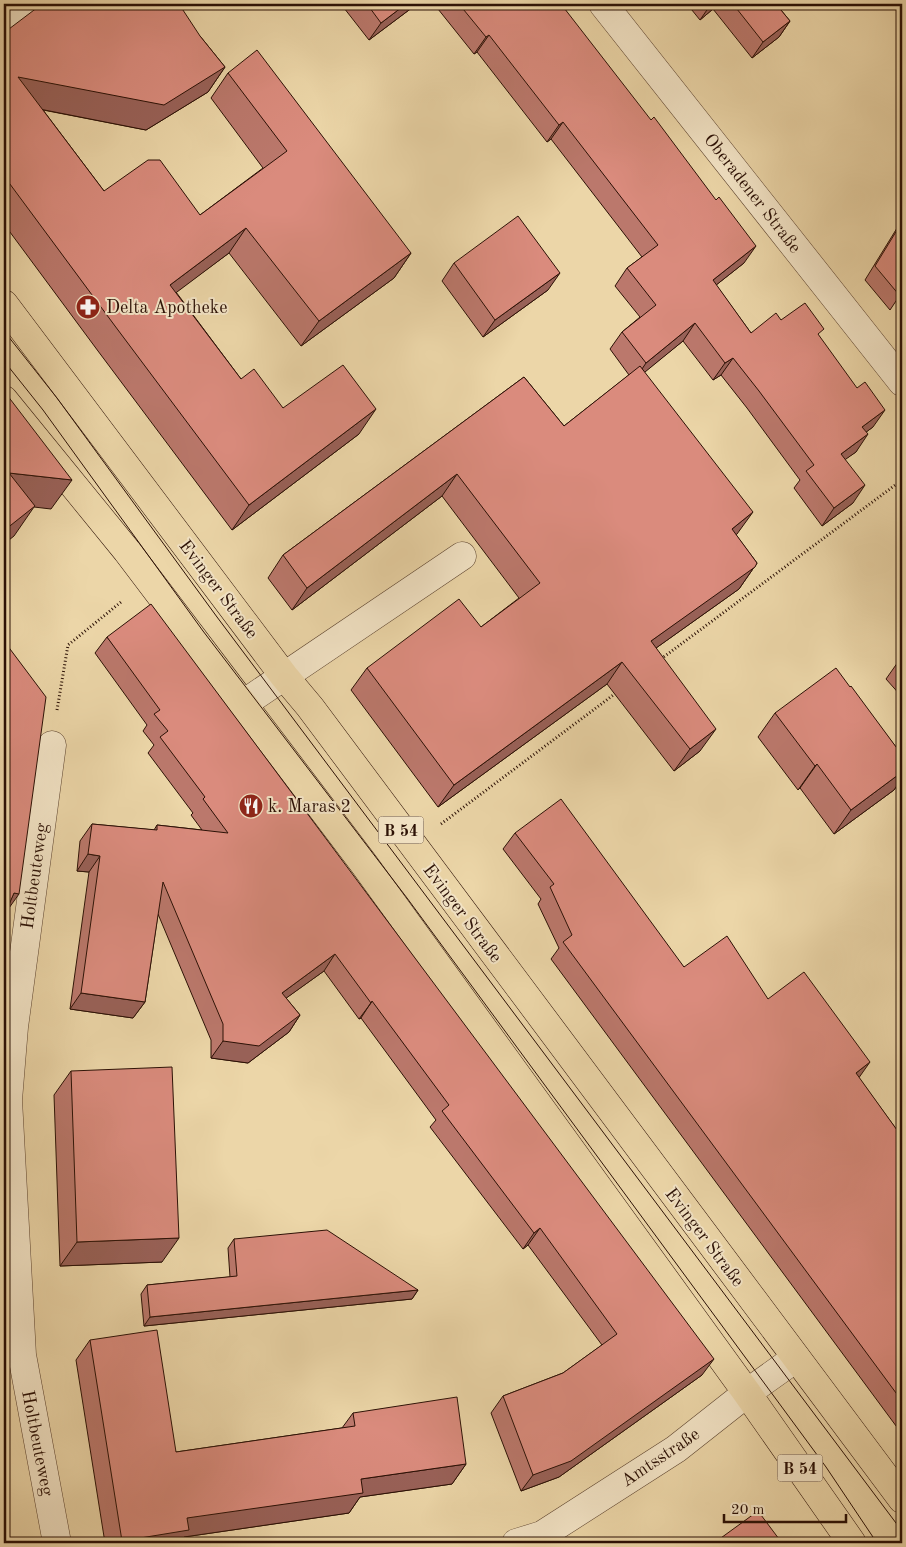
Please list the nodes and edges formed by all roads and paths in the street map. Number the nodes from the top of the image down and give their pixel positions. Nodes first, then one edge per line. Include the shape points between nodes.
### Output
1 (32, 4) edge
2 (603, 4) edge
3 (4, 25) edge
4 (4, 304) edge
5 (902, 382) edge
6 (4, 400) edge
7 (902, 480) edge
8 (462, 556) dead end
9 (126, 599) dead end
10 (656, 664) edge
11 (284, 676) junction
12 (624, 687) edge
13 (243, 704) junction
14 (52, 745) joint
15 (439, 825) dead end
16 (796, 1358) junction
17 (747, 1393) junction
18 (902, 1499) edge
19 (57, 1543) edge
20 (516, 1543) edge
21 (852, 1543) edge

1 - 3 street
2 - 5 street, Oberadener Straße
4 - 11 main road, Evinger Straße / B 54
6 - 13 main road, B 54 via 127,551
7 - 10 path
8 - 11 street
9 - 14 path via 68,645
11 - 13 street
11 - 16 main road, Evinger Straße / B 54
12 - 15 path
13 - 17 main road, B 54 via 364,864
14 - 19 street, Holtbeuteweg via 14,1027 8,1100 22,1356
16 - 17 street, Amtsstraße
16 - 18 main road, Evinger Straße / B 54
17 - 20 street, Amtsstraße via 676,1449 542,1535
17 - 21 main road, B 54

